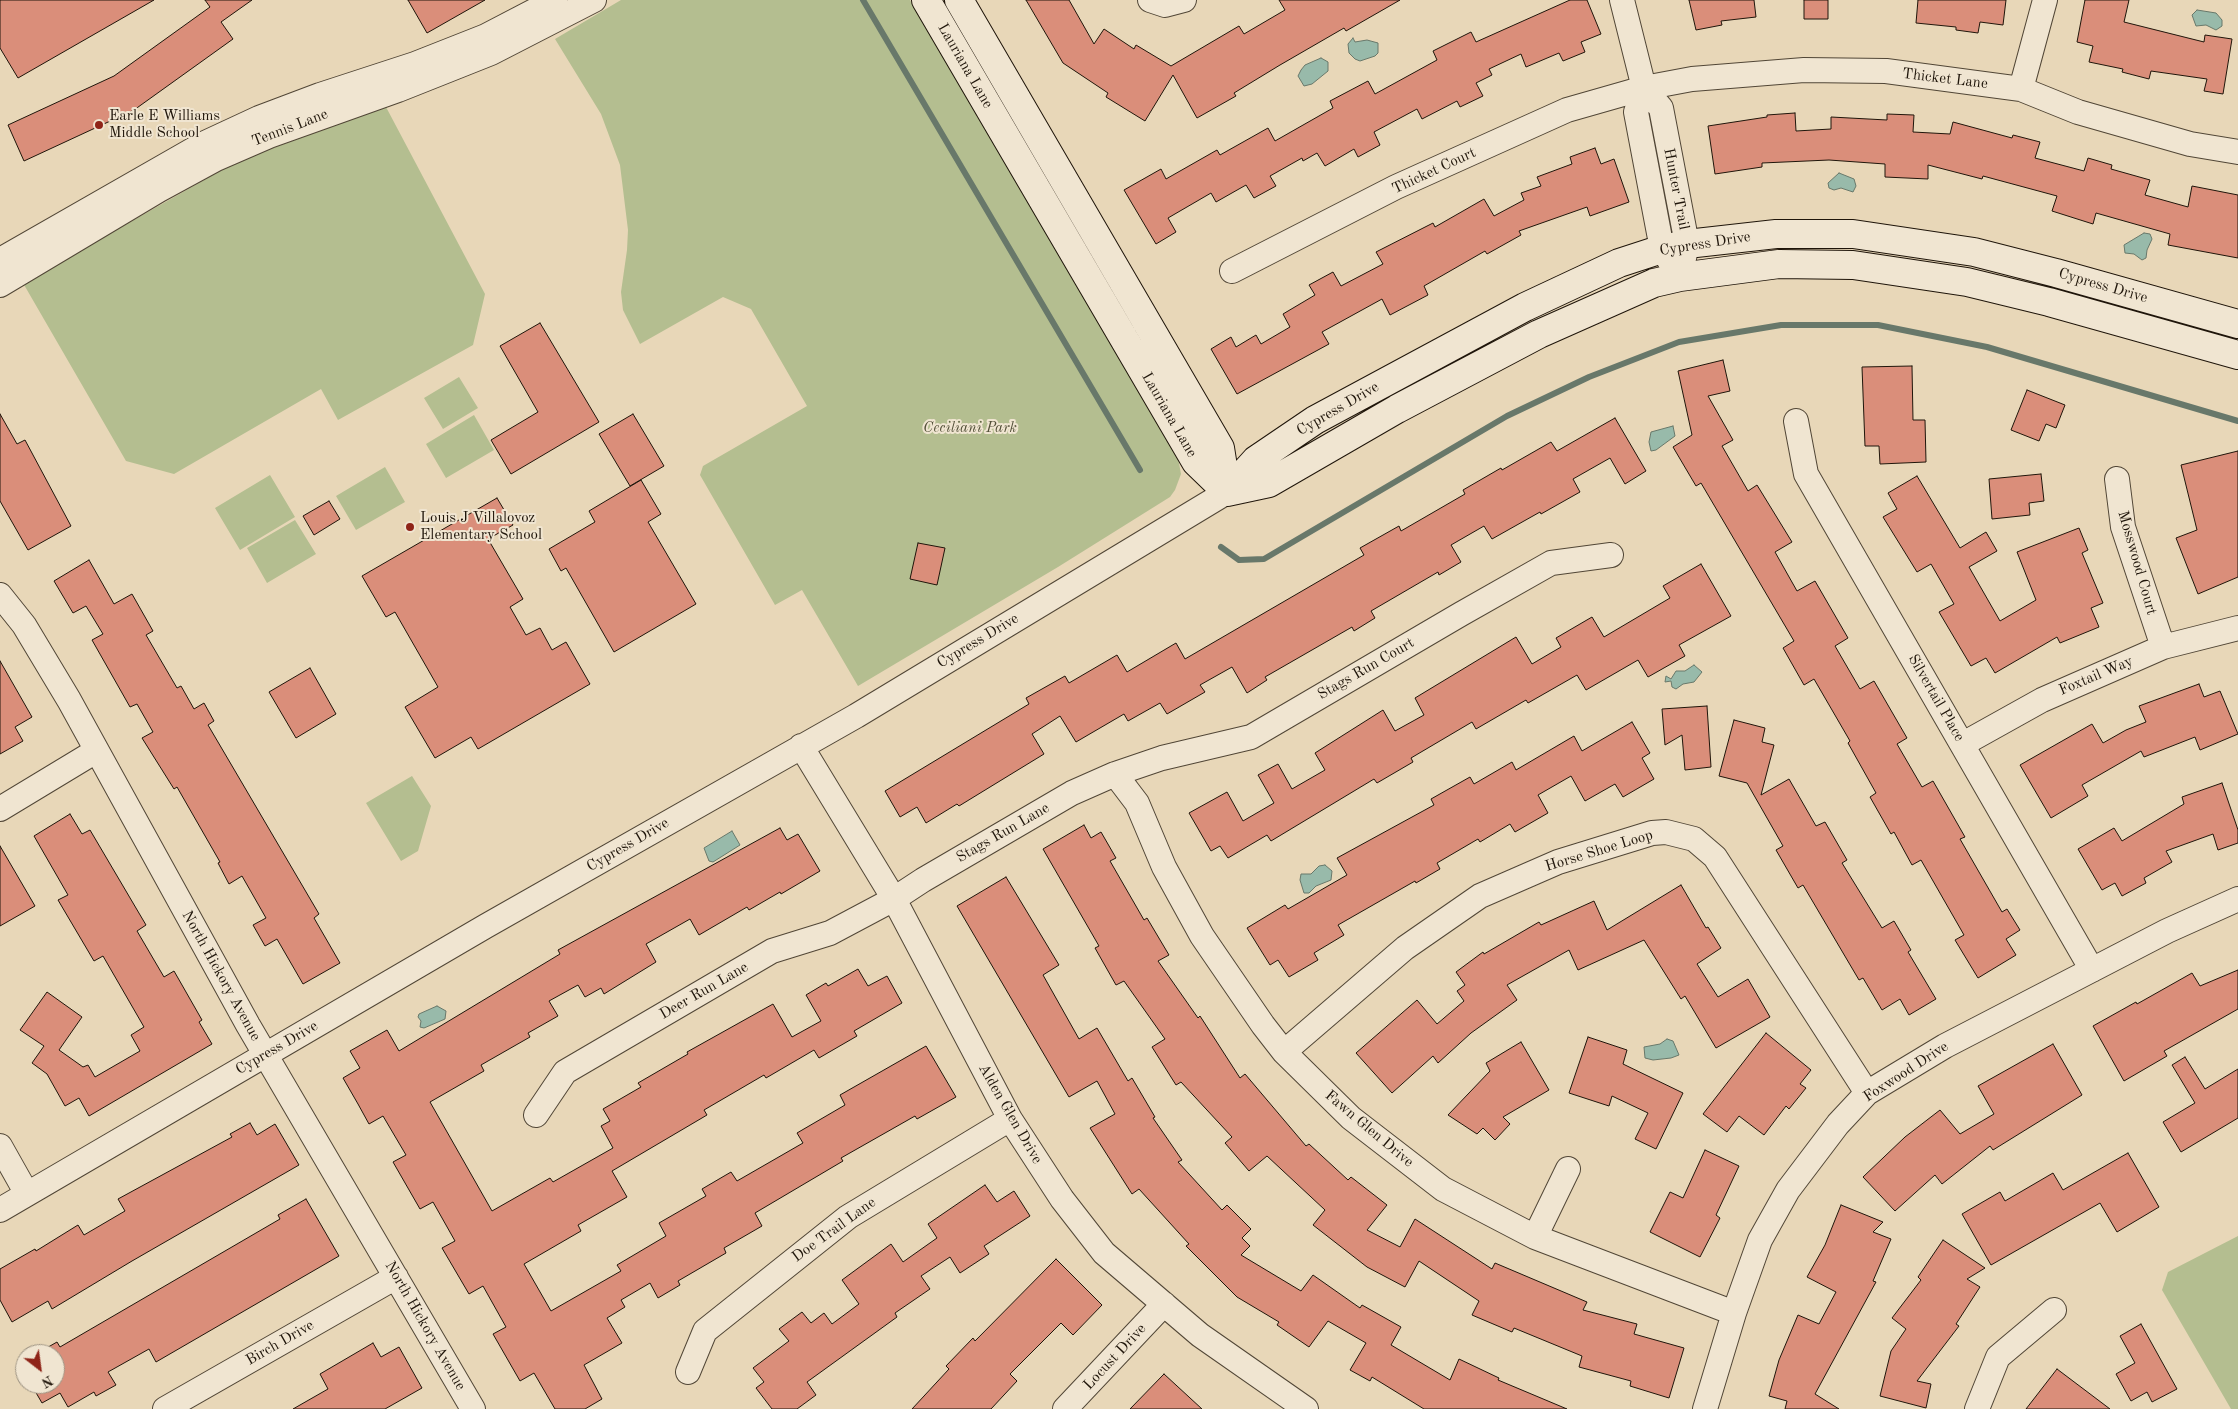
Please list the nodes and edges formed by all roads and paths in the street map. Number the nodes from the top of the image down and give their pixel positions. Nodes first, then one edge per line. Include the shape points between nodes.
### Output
1 (555, 0) edge
2 (594, 0) edge
3 (926, 0) edge
4 (959, 0) edge
5 (1150, 0) edge
6 (1184, 0) edge
7 (1622, 0) edge
8 (2045, 0) edge
9 (1644, 88) junction
10 (2021, 89) junction
11 (2238, 152) edge
12 (1674, 247) junction
13 (0, 260) edge
14 (1232, 271) dead end
15 (1680, 277) junction
16 (0, 284) edge
17 (2238, 324) edge
18 (2238, 355) edge
19 (1796, 421) dead end
20 (2117, 479) dead end
21 (1227, 492) junction
22 (1611, 555) dead end
23 (0, 595) edge
24 (2238, 628) edge
25 (2163, 647) junction
26 (1963, 744) junction
27 (801, 746) junction
28 (96, 751) junction
29 (1115, 774) junction
30 (0, 808) edge
31 (2238, 899) edge
32 (894, 900) junction
33 (2092, 970) junction
34 (1284, 1052) junction
35 (266, 1055) junction
36 (1867, 1094) junction
37 (536, 1115) dead end
38 (1010, 1119) junction
39 (0, 1146) edge
40 (1568, 1169) dead end
41 (27, 1194) junction
42 (0, 1210) edge
43 (1535, 1237) junction
44 (396, 1276) junction
45 (1164, 1304) junction
46 (2054, 1310) dead end
47 (1734, 1313) junction
48 (688, 1372) dead end
49 (165, 1409) edge
50 (473, 1409) edge
51 (1065, 1409) edge
52 (1306, 1409) edge
53 (1705, 1409) edge
54 (1977, 1409) edge

1 - 13 street, Tennis Lane via 486,36 268,115 203,144
2 - 16 street, Tennis Lane via 491,53 216,159
3 - 21 street, Lauriana Lane via 1196,462
4 - 21 street, Lauriana Lane via 1220,448
5 - 6 street via 1165,5
7 - 9 street, Hunter Trail
8 - 10 street
9 - 10 street, Thicket Lane via 1692,80 1804,70 1886,71
9 - 12 street, Hunter Trail via 1660,108
9 - 14 street, Thicket Court via 1567,110 1396,187
10 - 11 street, Thicket Lane via 2078,112 2190,144
12 - 15 street, Hunter Trail
12 - 17 street, Cypress Drive via 1776,234 1853,234 1974,252
12 - 21 street, Cypress Drive via 1619,263 1525,307 1315,420 1256,460
15 - 18 street, Cypress Drive via 1778,264 1853,264 1967,282
15 - 21 street, Cypress Drive via 1654,283 1539,334 1397,409 1269,483
19 - 26 street, Silvertail Place via 1806,474
20 - 25 street, Mosswood Court via 2124,527
21 - 27 street, Cypress Drive
22 - 29 street, Stags Run Court via 1552,563 1251,737 1162,758
23 - 28 street, North Hickory Avenue via 24,625
24 - 25 street, Foxtail Way
25 - 26 street, Foxtail Way via 2042,700
26 - 33 street, Silvertail Place
27 - 32 street, Alden Glen Drive
27 - 35 street, Cypress Drive
28 - 30 street
28 - 35 street, North Hickory Avenue
29 - 32 street, Stags Run Lane via 1072,793
29 - 34 street, Fawn Glen Drive via 1137,804 1164,867 1202,936
31 - 33 street, Foxwood Drive
32 - 37 street, Deer Run Lane via 830,933 772,951 565,1072
32 - 38 street, Alden Glen Drive
33 - 36 street, Foxwood Drive via 1945,1046
34 - 36 street, Horse Shoe Loop via 1405,948 1480,896 1558,862 1652,833 1666,832 1694,838 1715,857
34 - 43 street, Fawn Glen Drive via 1351,1118 1443,1189
35 - 41 street, Cypress Drive
35 - 44 street, North Hickory Avenue
36 - 47 street, Foxwood Drive via 1838,1124 1788,1190 1760,1240
38 - 45 street, Alden Glen Drive via 1062,1199 1104,1253
38 - 48 street, Doe Trail Lane via 848,1217 705,1331
39 - 41 street
40 - 43 street
41 - 42 street, Cypress Drive
43 - 47 street, Fawn Glen Drive
44 - 49 street, Birch Drive
44 - 50 street, North Hickory Avenue
45 - 51 street, Locust Drive
45 - 52 street, Alden Glen Drive via 1200,1335
46 - 54 street via 1998,1357
47 - 53 street, Foxwood Drive

